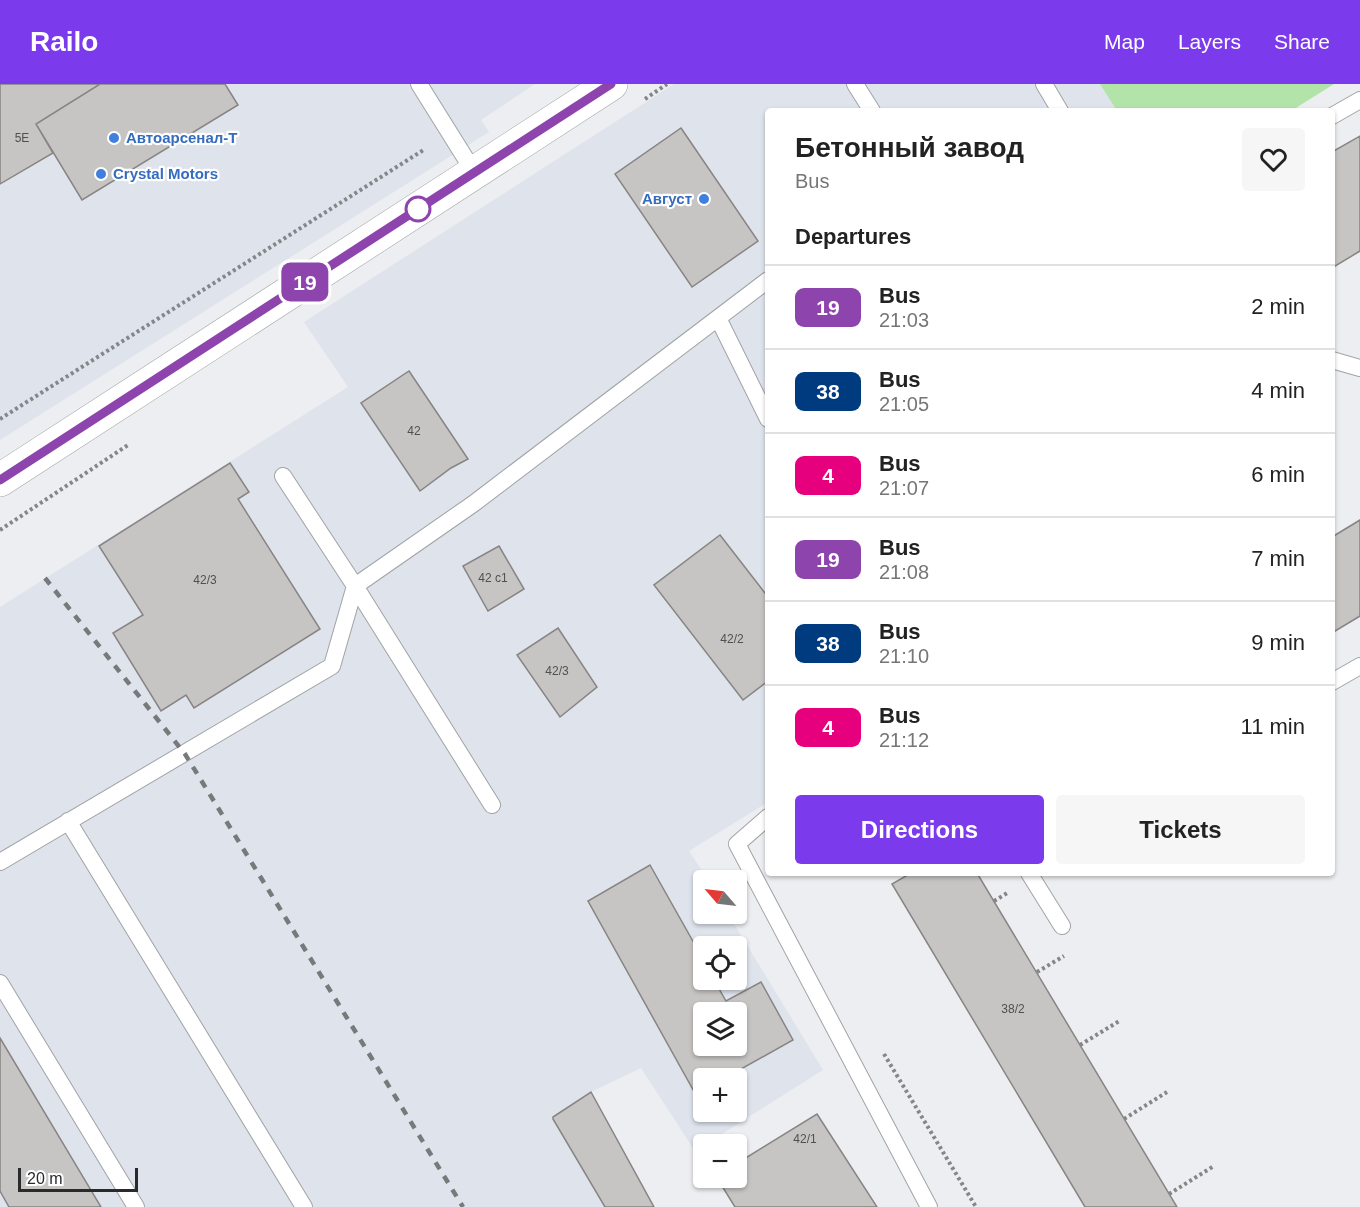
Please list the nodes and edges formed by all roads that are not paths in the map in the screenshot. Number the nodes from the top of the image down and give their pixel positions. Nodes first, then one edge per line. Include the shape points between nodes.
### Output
1 (419, 84) edge
2 (611, 84) edge
3 (855, 84) edge
4 (1044, 84) edge
5 (1360, 100) edge
6 (870, 108) edge
7 (1058, 108) edge
8 (1335, 114) edge
9 (474, 172) junction
10 (765, 282) edge
11 (718, 318) junction
12 (1335, 361) edge
13 (1360, 368) edge
14 (765, 413) edge
15 (283, 476) dead end
16 (0, 480) edge
17 (355, 586) junction
18 (1360, 666) edge
19 (1335, 680) edge
20 (492, 806) dead end
21 (765, 820) edge
22 (68, 821) junction
23 (0, 862) edge
24 (1031, 876) edge
25 (1062, 926) dead end
26 (0, 983) edge
27 (136, 1207) edge
28 (303, 1207) edge
29 (929, 1207) edge

1 - 9 lane
2 - 9 main road
3 - 6 lane
4 - 7 lane
5 - 8 lane
9 - 16 main road
10 - 11 lane
11 - 14 lane
11 - 17 lane via 474,504
12 - 13 lane
15 - 17 lane
17 - 20 lane
17 - 22 lane via 332,666
18 - 19 lane
21 - 29 lane via 736,844
22 - 23 lane
22 - 28 lane
24 - 25 lane
26 - 27 lane

